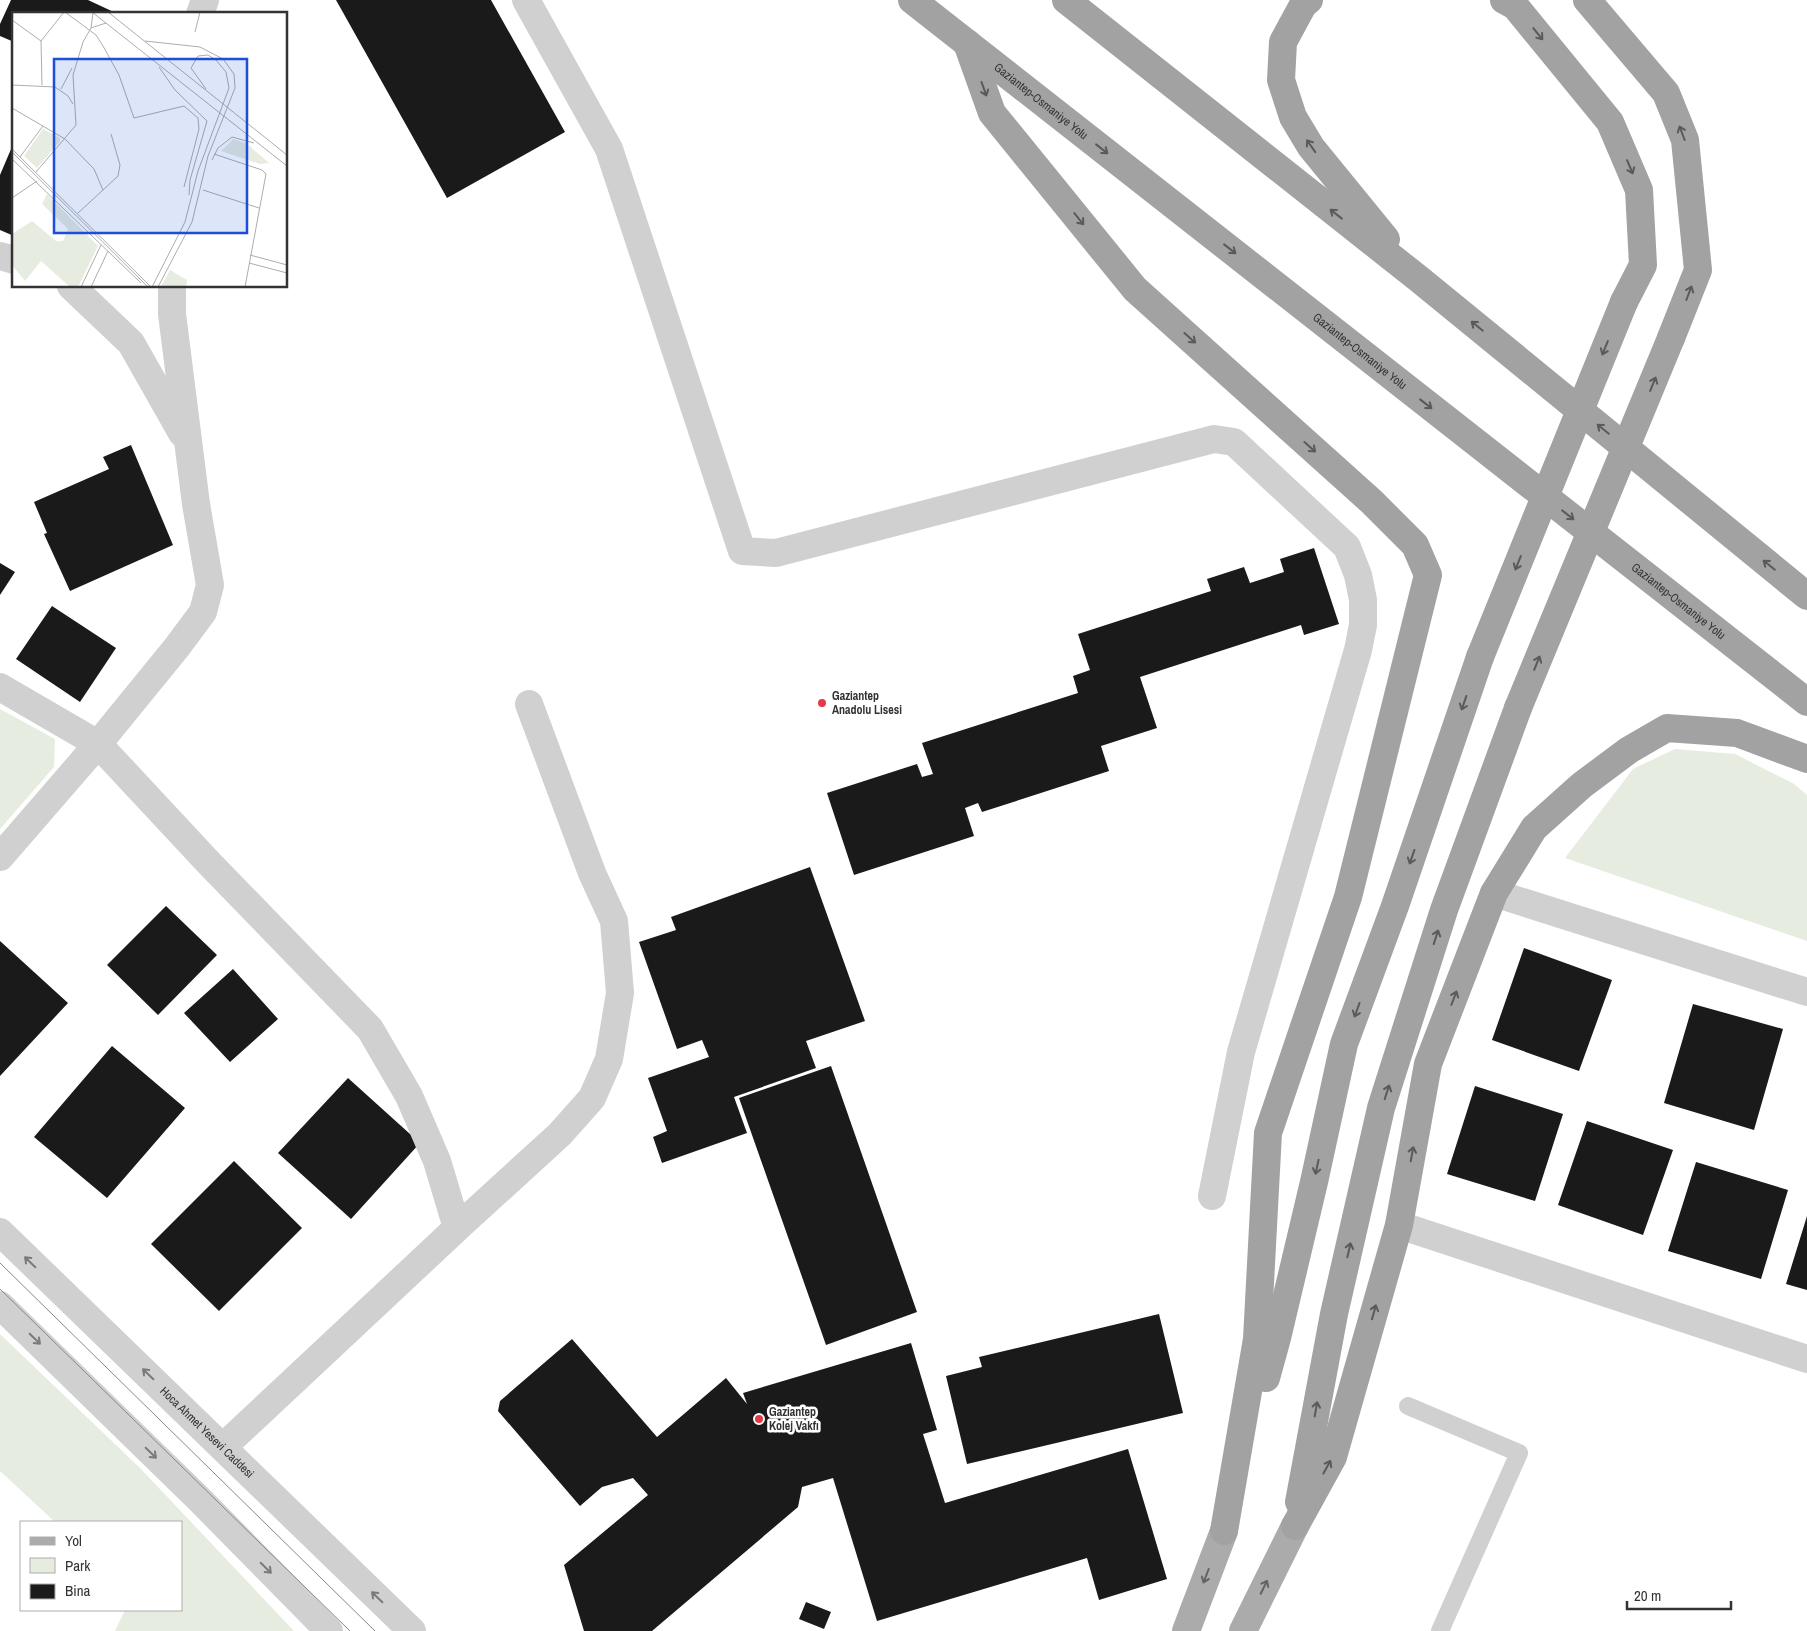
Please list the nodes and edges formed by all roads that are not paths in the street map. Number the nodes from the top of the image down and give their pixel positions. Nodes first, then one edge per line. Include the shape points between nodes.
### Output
1 (205, 0) edge
2 (526, 0) edge
3 (912, 0) edge
4 (1066, 0) edge
5 (1309, 0) edge
6 (1504, 0) edge
7 (1587, 0) edge
8 (201, 12) edge
9 (967, 44) junction
10 (1419, 279) junction
11 (74, 288) edge
12 (172, 288) edge
13 (189, 444) junction
14 (1807, 596) edge
15 (0, 687) edge
16 (1807, 702) edge
17 (529, 704) dead end
18 (98, 744) junction
19 (1807, 759) edge
20 (0, 857) edge
21 (1494, 892) junction
22 (1807, 992) edge
23 (1212, 1196) dead end
24 (1399, 1225) junction
25 (457, 1228) junction
26 (0, 1232) edge
27 (0, 1305) edge
28 (1807, 1359) edge
29 (1408, 1406) dead end
30 (223, 1446) junction
31 (1295, 1526) junction
32 (1224, 1531) junction
33 (329, 1631) edge
34 (412, 1631) edge
35 (1186, 1631) edge
36 (1243, 1631) edge
37 (1440, 1631) edge

1 - 8 street
2 - 23 street via 609,149 742,551 776,553 1214,439 1234,442 1347,547 1363,600 1358,650 1241,1052
3 - 9 highway, Gaziantep-Osmaniye Yolu
10 -> 4 highway
10 -> 5 highway via 1311,147 1293,117 1281,80 1283,42
6 -> 32 highway, bridge via 1515,6 1610,122 1639,190 1642,265 1624,302 1480,657 1344,1044 1277,1338
31 -> 7 highway, bridge via 1334,1314 1381,1108 1444,910 1518,708 1698,270 1685,140 1666,93
9 -> 16 highway, Gaziantep-Osmaniye Yolu
9 -> 32 highway via 992,113 1135,289 1372,502 1415,545 1428,575 1348,896 1268,1133 1257,1339
14 -> 10 highway
11 - 13 street via 131,342
12 - 13 street via 172,314
13 - 18 street via 210,585 203,612
15 - 18 street
17 - 25 street via 592,873 614,921 620,993 609,1059 592,1098 560,1134
18 - 20 street
18 - 25 street via 370,1030 409,1096 437,1161
19 - 21 highway via 1737,733 1667,728 1629,750 1582,785 1534,828
21 - 22 street
24 -> 21 highway via 1428,1064
24 - 28 street
31 -> 24 highway via 1333,1457
25 - 30 street
30 -> 26 street, Hoca Ahmet Yesevi Caddesi
27 -> 33 street
29 - 37 lane via 1519,1453
34 -> 30 street, Hoca Ahmet Yesevi Caddesi
36 -> 31 main road
32 -> 35 main road

